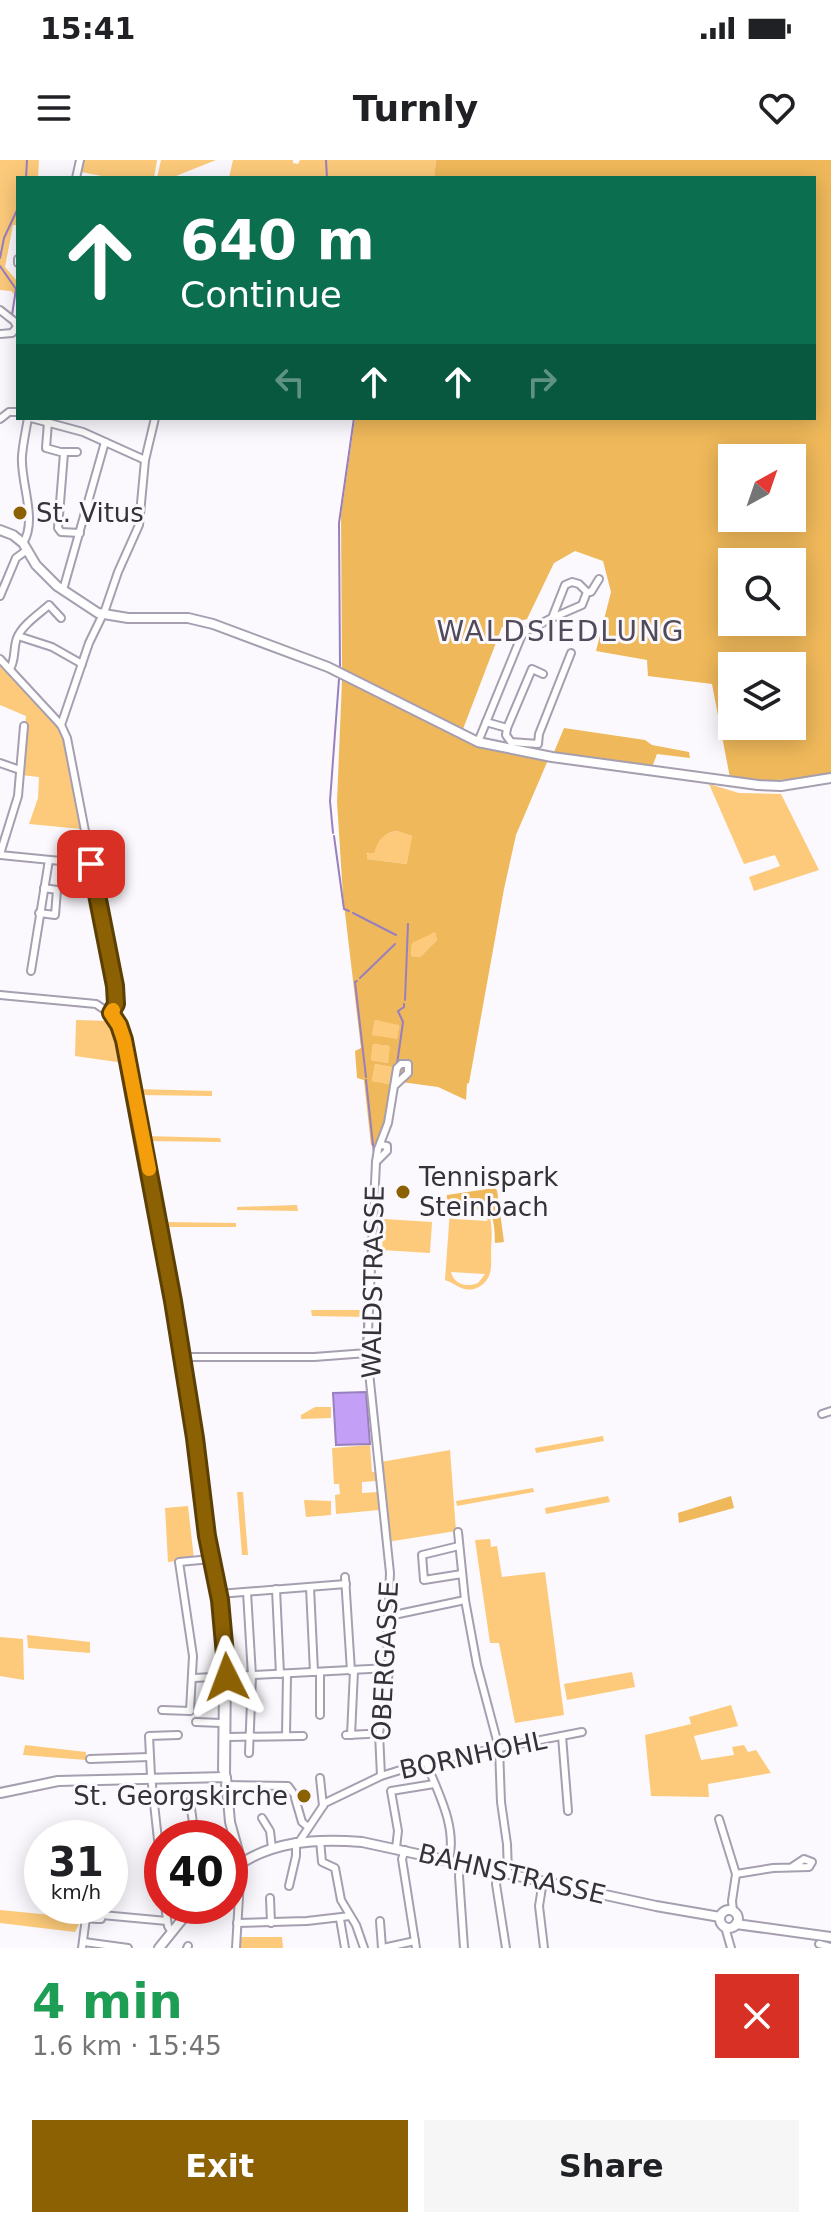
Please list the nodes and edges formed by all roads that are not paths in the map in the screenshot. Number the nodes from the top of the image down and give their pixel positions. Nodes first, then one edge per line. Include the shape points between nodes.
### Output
1 (0, 310) edge
2 (16, 324) edge
3 (29, 420) edge
4 (38, 420) edge
5 (155, 420) edge
6 (48, 422) junction
7 (105, 442) junction
8 (63, 452) junction
9 (77, 452) dead end
10 (145, 460) junction
11 (0, 530) edge
12 (80, 533) junction
13 (26, 549) junction
14 (599, 579) dead end
15 (63, 590) junction
16 (587, 592) junction
17 (0, 596) edge
18 (103, 615) junction
19 (61, 618) dead end
20 (552, 618) junction
21 (18, 636) junction
22 (571, 653) dead end
23 (0, 659) edge
24 (82, 664) junction
25 (10, 669) junction
26 (543, 674) dead end
27 (486, 722) junction
28 (61, 725) junction
29 (24, 726) dead end
30 (507, 728) junction
31 (478, 742) junction
32 (0, 763) edge
33 (20, 770) junction
34 (831, 778) edge
35 (0, 854) edge
36 (49, 860) junction
37 (91, 864) junction
38 (44, 888) junction
39 (39, 913) junction
40 (31, 971) dead end
41 (0, 995) edge
42 (108, 1011) junction
43 (394, 1086) junction
44 (367, 1353) junction
45 (182, 1357) junction
46 (831, 1411) edge
47 (822, 1414) dead end
48 (458, 1532) dead end
49 (387, 1545) joint
50 (459, 1546) junction
51 (211, 1559) junction
52 (462, 1574) junction
53 (310, 1587) junction
54 (276, 1589) junction
55 (247, 1592) junction
56 (219, 1594) junction
57 (465, 1600) junction
58 (389, 1616) junction
59 (389, 1668) junction
60 (352, 1671) junction
61 (317, 1672) junction
62 (283, 1674) junction
63 (252, 1676) junction
64 (227, 1677) junction
65 (194, 1678) junction
66 (162, 1710) dead end
67 (320, 1715) dead end
68 (196, 1722) dead end
69 (221, 1723) junction
70 (582, 1732) dead end
71 (368, 1734) dead end
72 (178, 1735) dead end
73 (286, 1736) junction
74 (303, 1736) dead end
75 (562, 1736) junction
76 (227, 1737) junction
77 (250, 1737) junction
78 (499, 1748) junction
79 (249, 1753) dead end
80 (149, 1757) junction
81 (90, 1759) dead end
82 (426, 1762) junction
83 (381, 1776) junction
84 (320, 1778) dead end
85 (149, 1779) junction
86 (226, 1781) junction
87 (434, 1784) junction
88 (0, 1793) edge
89 (190, 1801) dead end
90 (323, 1806) junction
91 (568, 1811) dead end
92 (262, 1818) dead end
93 (719, 1819) dead end
94 (156, 1820) edge
95 (193, 1820) edge
96 (230, 1820) edge
97 (308, 1827) junction
98 (320, 1840) junction
99 (298, 1842) junction
100 (272, 1848) junction
101 (400, 1849) junction
102 (248, 1859) edge
103 (449, 1860) junction
104 (461, 1863) junction
105 (792, 1867) dead end
106 (503, 1872) junction
107 (736, 1874) junction
108 (543, 1881) junction
109 (289, 1886) dead end
110 (270, 1898) dead end
111 (350, 1916) junction
112 (340, 1919) junction
113 (144, 1920) edge
114 (380, 1921) dead end
115 (729, 1922) junction
116 (248, 1923) edge
117 (271, 1923) junction
118 (168, 1924) edge
119 (177, 1924) edge
120 (237, 1924) edge
121 (171, 1931) junction
122 (831, 1937) edge
123 (819, 1944) dead end
124 (83, 1945) edge
125 (415, 1945) edge
126 (108, 1946) edge
127 (831, 1947) edge
128 (128, 1948) edge
129 (159, 1948) edge
130 (236, 1948) edge
131 (345, 1948) edge
132 (364, 1948) edge
133 (383, 1948) edge
134 (464, 1948) edge
135 (506, 1948) edge
136 (544, 1948) edge
137 (731, 1948) edge

1 - 2 street
3 - 13 street via 22,455
4 - 6 street
5 - 10 street
6 - 7 street
6 - 8 street via 46,448
7 - 10 street
7 - 12 street
8 - 9 street
8 - 12 street via 58,528
10 - 18 street via 139,525
11 - 13 main road
12 - 15 street
13 - 15 main road via 41,572
13 - 17 street via 14,562
14 - 16 street
15 - 18 main road
16 - 20 street via 582,605
16 - 20 street via 579,584 565,585
18 - 24 street
18 - 31 main road via 197,620 328,667
19 - 21 street via 49,605
20 - 27 street via 521,637
21 - 24 street
21 - 25 street
22 - 30 street via 538,744 511,742
23 - 25 street
24 - 28 street
25 - 28 street
26 - 30 street via 532,669
27 - 30 street
27 - 31 street
28 - 37 street
29 - 33 street
31 - 34 main road via 552,757 781,786
32 - 33 street
33 - 35 street via 18,796
35 - 36 street
36 - 37 street
36 - 38 street
37 - 42 street via 116,1004
38 - 39 street
38 - 39 street via 57,890 55,915
39 - 40 street
41 - 42 street via 86,1002
42 - 45 street via 124,1040
43 - 43 street, WALDSTRASSE via 408,1073 410,1065 397,1068
43 - 44 street, WALDSTRASSE via 376,1162
44 - 45 street
44 - 49 street, WALDSTRASSE
45 - 51 street
46 - 47 street
48 - 50 street
49 - 58 street, OBERGASSE
50 - 52 street
50 - 52 street via 422,1555 424,1580
51 - 56 street
51 - 65 street via 179,1562
52 - 57 street
53 - 54 street
53 - 60 street via 346,1581
53 - 61 street
54 - 55 street
54 - 62 street
55 - 56 street
55 - 63 street
56 - 64 street
57 - 58 street
57 - 78 street
58 - 59 street, OBERGASSE
59 - 60 street
59 - 83 street, OBERGASSE via 380,1723
60 - 61 street
60 - 71 street via 348,1735
61 - 62 street
61 - 67 street
62 - 63 street
62 - 73 street
63 - 64 street
63 - 77 street
64 - 65 street
64 - 69 street
64 - 76 street
65 - 66 street via 190,1711
68 - 69 street
69 - 86 street
70 - 75 street, BORNHOHL
72 - 80 street via 149,1736
73 - 74 street
73 - 77 street
75 - 78 street, BORNHOHL
75 - 91 street
76 - 77 street
76 - 86 street
77 - 79 street
78 - 82 street, BORNHOHL
78 - 106 street
80 - 81 street
80 - 85 street
82 - 83 street, BORNHOHL
82 - 87 street
83 - 90 street, BORNHOHL
84 - 90 street
85 - 86 main road
85 - 88 main road via 48,1782
85 - 94 street
86 - 96 main road
86 - 97 street via 294,1790
87 - 101 street via 391,1791
87 - 103 street via 447,1816
89 - 95 street
90 - 97 street, BORNHOHL
92 - 100 street
93 - 107 street
97 - 99 street, BORNHOHL
98 - 99 main road, BAHNSTRASSE
98 - 101 main road, BAHNSTRASSE
98 - 111 street via 322,1862 335,1868
99 - 100 main road, BAHNSTRASSE
99 - 109 street
100 - 102 main road, BAHNSTRASSE
101 - 103 main road, BAHNSTRASSE
101 - 125 street
103 - 104 main road, BAHNSTRASSE
104 - 106 main road, BAHNSTRASSE
104 - 134 street
105 - 107 street
106 - 108 main road, BAHNSTRASSE
106 - 135 street via 496,1884
107 - 115 street
108 - 115 main road, BAHNSTRASSE
108 - 136 street via 539,1907
110 - 117 street
111 - 112 street
111 - 132 street
112 - 117 street
112 - 131 street
113 - 124 street via 86,1918
114 - 133 street
115 - 122 main road, BAHNSTRASSE
115 - 137 street
116 - 117 street
118 - 121 street
119 - 121 main road
120 - 130 street
121 - 129 main road
123 - 127 street
124 - 126 street
125 - 133 street
126 - 128 street

